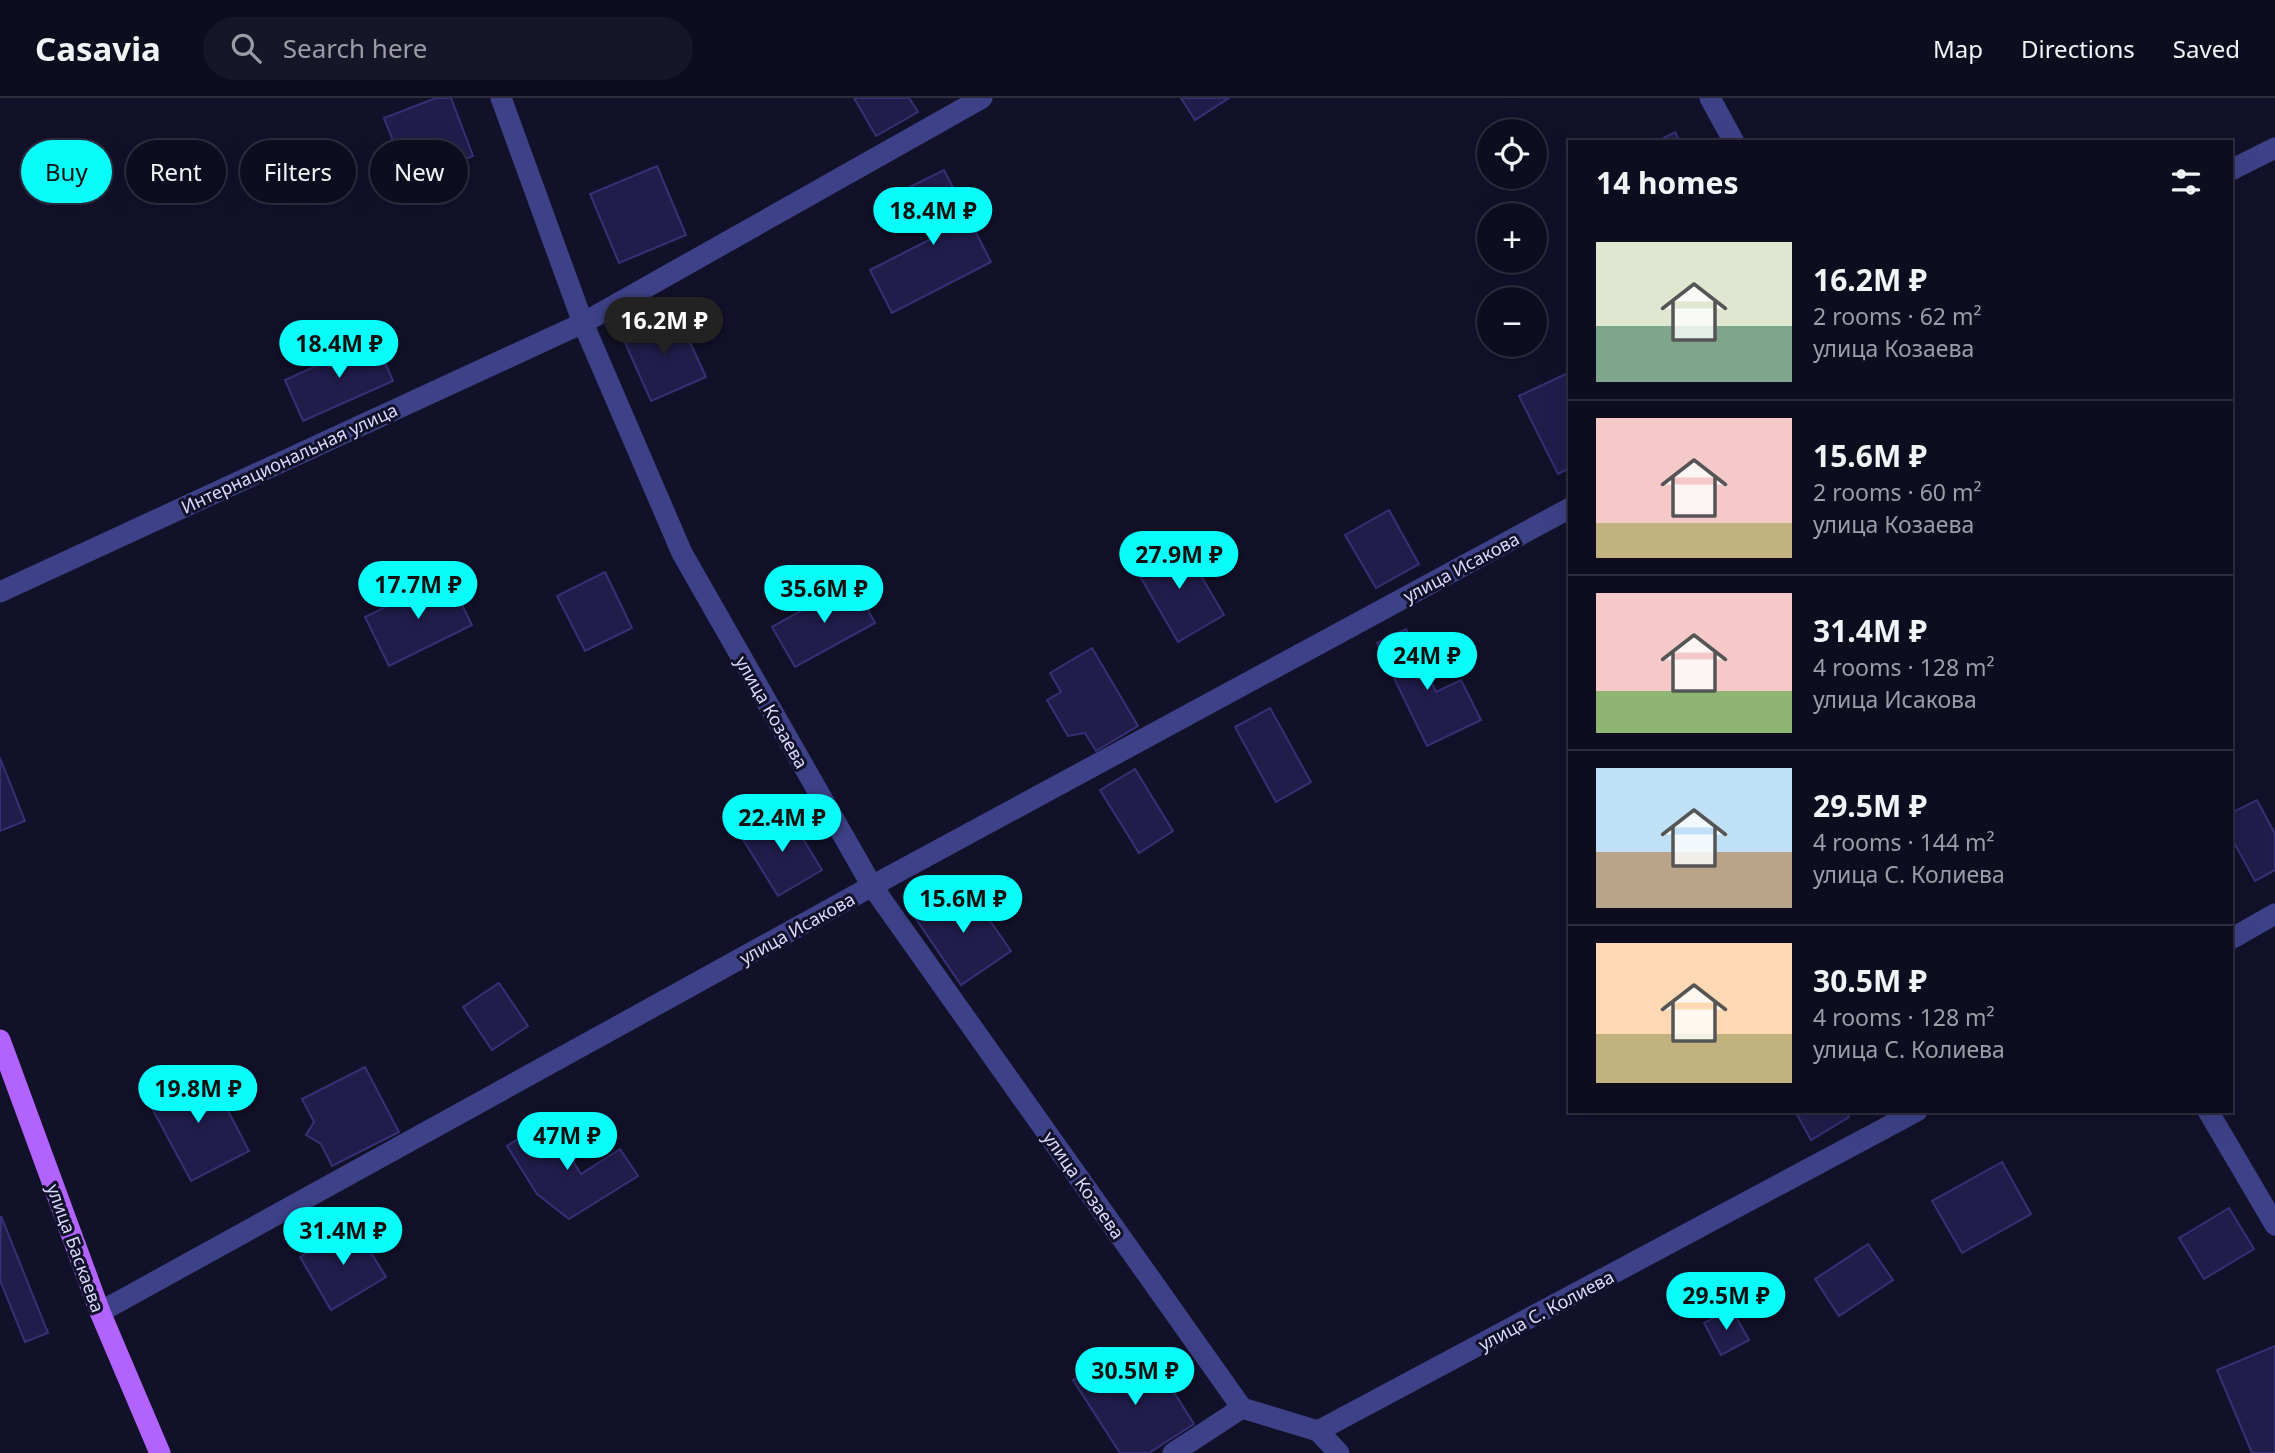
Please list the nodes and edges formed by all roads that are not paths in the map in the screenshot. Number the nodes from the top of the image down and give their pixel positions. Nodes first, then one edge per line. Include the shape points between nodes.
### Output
1 (501, 98) edge
2 (982, 98) edge
3 (1710, 98) edge
4 (1733, 140) edge
5 (2275, 148) edge
6 (2233, 169) edge
7 (583, 323) junction
8 (1568, 509) edge
9 (0, 592) edge
10 (872, 886) junction
11 (2275, 914) edge
12 (2233, 938) edge
13 (0, 1040) edge
14 (1913, 1113) edge
15 (2209, 1113) edge
16 (2275, 1225) edge
17 (100, 1312) junction
18 (1242, 1408) junction
19 (1318, 1431) junction
20 (160, 1453) edge
21 (1173, 1453) edge
22 (1339, 1453) edge

1 - 7 street, улица Козаева
2 - 7 street, Интернациональная улица
3 - 4 street
5 - 6 street
7 - 9 street, Интернациональная улица
7 - 10 street, улица Козаева via 682,553
8 - 10 street, улица Исакова
10 - 17 street, улица Исакова
10 - 18 street, улица Козаева
11 - 12 street
13 - 17 main road, улица Баскаева
14 - 19 street, улица С. Колиева
15 - 16 street
17 - 20 main road, улица Баскаева
18 - 19 street
18 - 21 street
19 - 22 street

